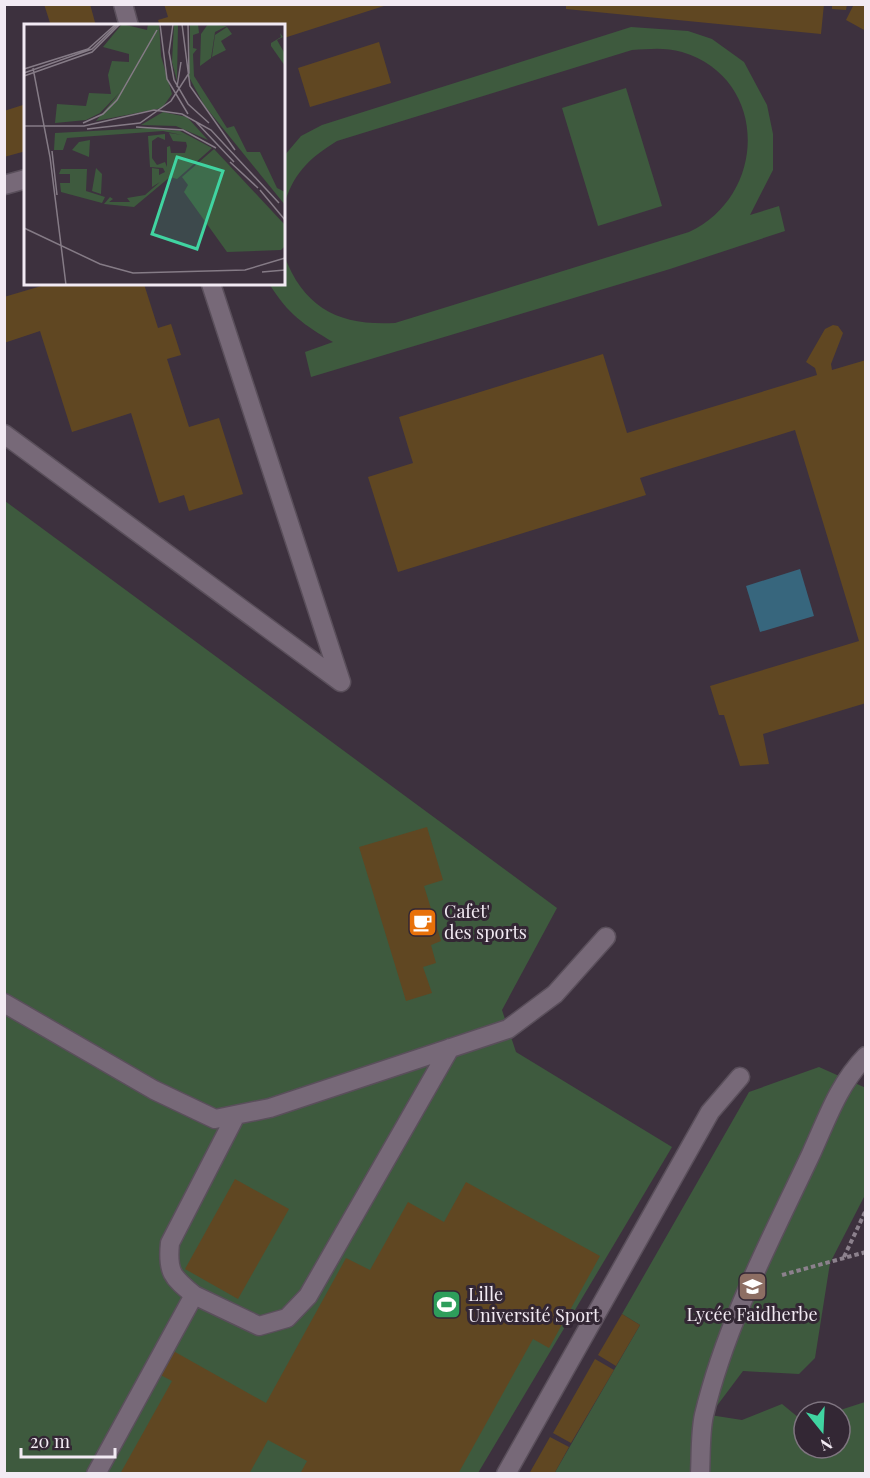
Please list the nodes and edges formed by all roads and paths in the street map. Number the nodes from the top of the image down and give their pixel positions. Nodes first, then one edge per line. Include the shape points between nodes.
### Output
1 (123, 4) edge
2 (128, 24) edge
3 (24, 180) edge
4 (4, 185) edge
5 (212, 285) edge
6 (4, 434) edge
7 (606, 937) dead end
8 (4, 1003) edge
9 (450, 1048) junction
10 (866, 1056) edge
11 (740, 1077) dead end
12 (236, 1115) junction
13 (866, 1210) edge
14 (866, 1252) edge
15 (844, 1257) junction
16 (750, 1284) junction
17 (194, 1295) junction
18 (96, 1473) edge
19 (507, 1473) edge
20 (700, 1473) edge

1 - 2 lane
3 - 4 lane
5 - 6 lane via 341,682
7 - 9 lane via 555,994 508,1029
8 - 12 lane via 154,1090 215,1119
9 - 12 lane via 270,1108
9 - 17 lane via 308,1296 287,1318 259,1326
10 - 16 lane via 852,1070 833,1102
11 - 19 lane via 710,1112
12 - 17 lane via 170,1243 168,1262 172,1277
13 - 15 path
14 - 15 path
15 - 16 path
16 - 20 lane via 704,1416
17 - 18 lane

